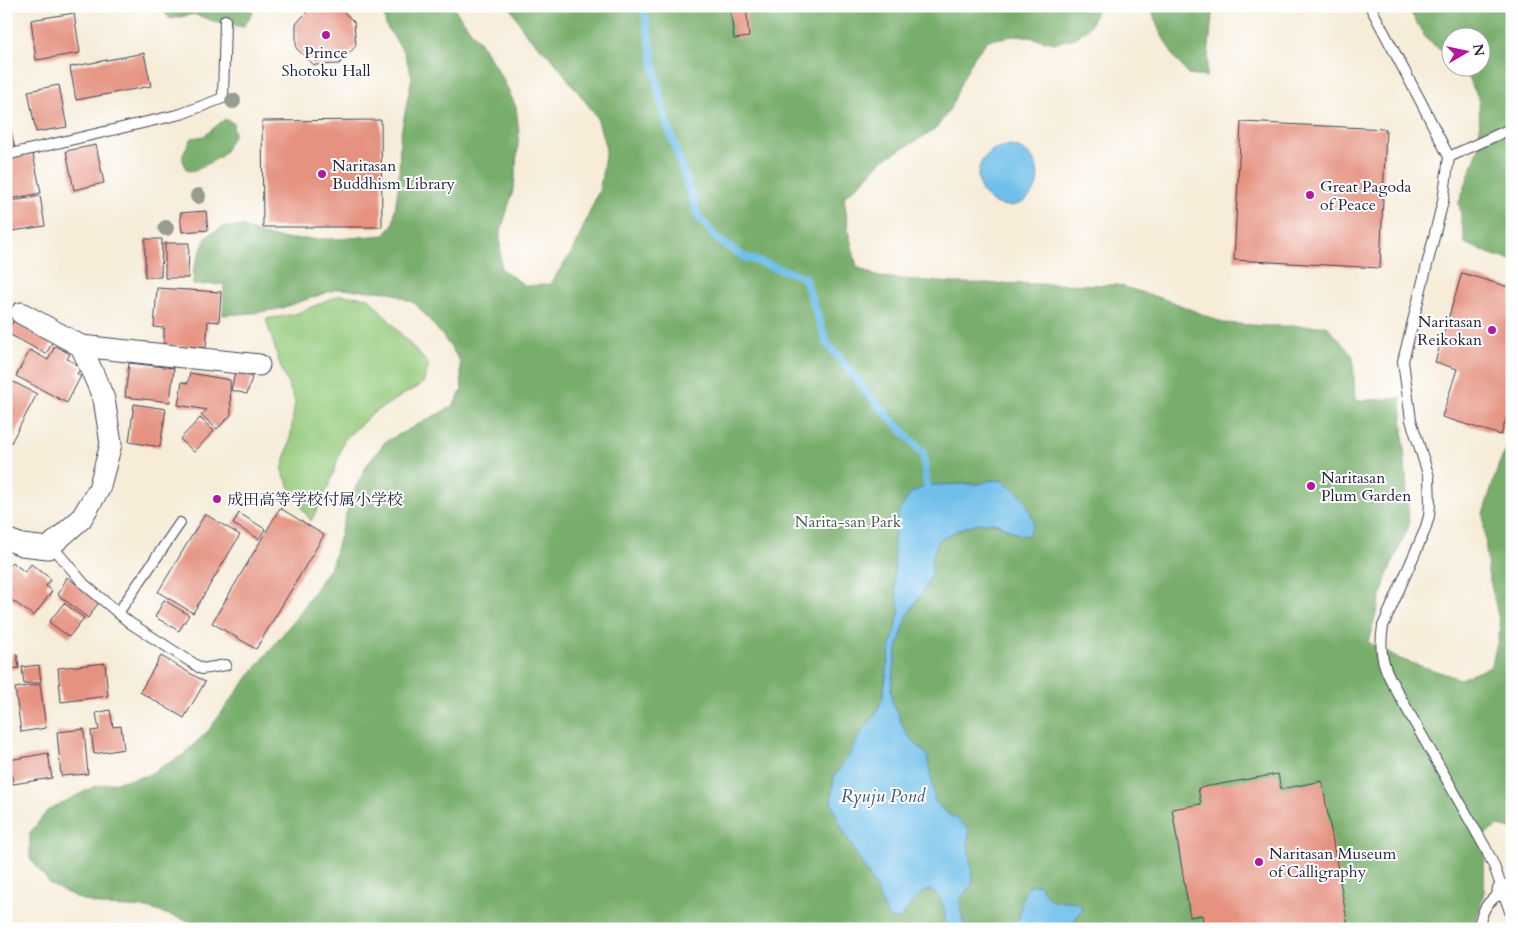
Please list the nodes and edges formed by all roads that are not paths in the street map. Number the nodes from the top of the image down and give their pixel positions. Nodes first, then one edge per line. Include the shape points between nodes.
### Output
1 (1370, 6) edge
2 (225, 20) dead end
3 (1512, 128) edge
4 (6, 155) edge
5 (1449, 157) junction
6 (22, 313) dead end
7 (81, 346) junction
8 (259, 365) dead end
9 (180, 523) dead end
10 (6, 539) edge
11 (48, 548) junction
12 (118, 613) junction
13 (226, 665) dead end
14 (1507, 890) edge
15 (1512, 917) edge
16 (1478, 929) edge

1 - 5 lane
2 - 4 lane via 223,98 182,114
3 - 5 lane
5 - 14 lane via 1443,201 1403,361 1411,420 1429,477 1429,516 1383,626 1382,655 1386,672
6 - 7 street
7 - 8 street
7 - 11 street via 104,399 111,444 95,496 80,519
9 - 12 lane
10 - 11 street
11 - 12 lane via 58,553 84,584
12 - 13 lane via 202,669
14 - 15 lane
14 - 16 lane via 1489,900

